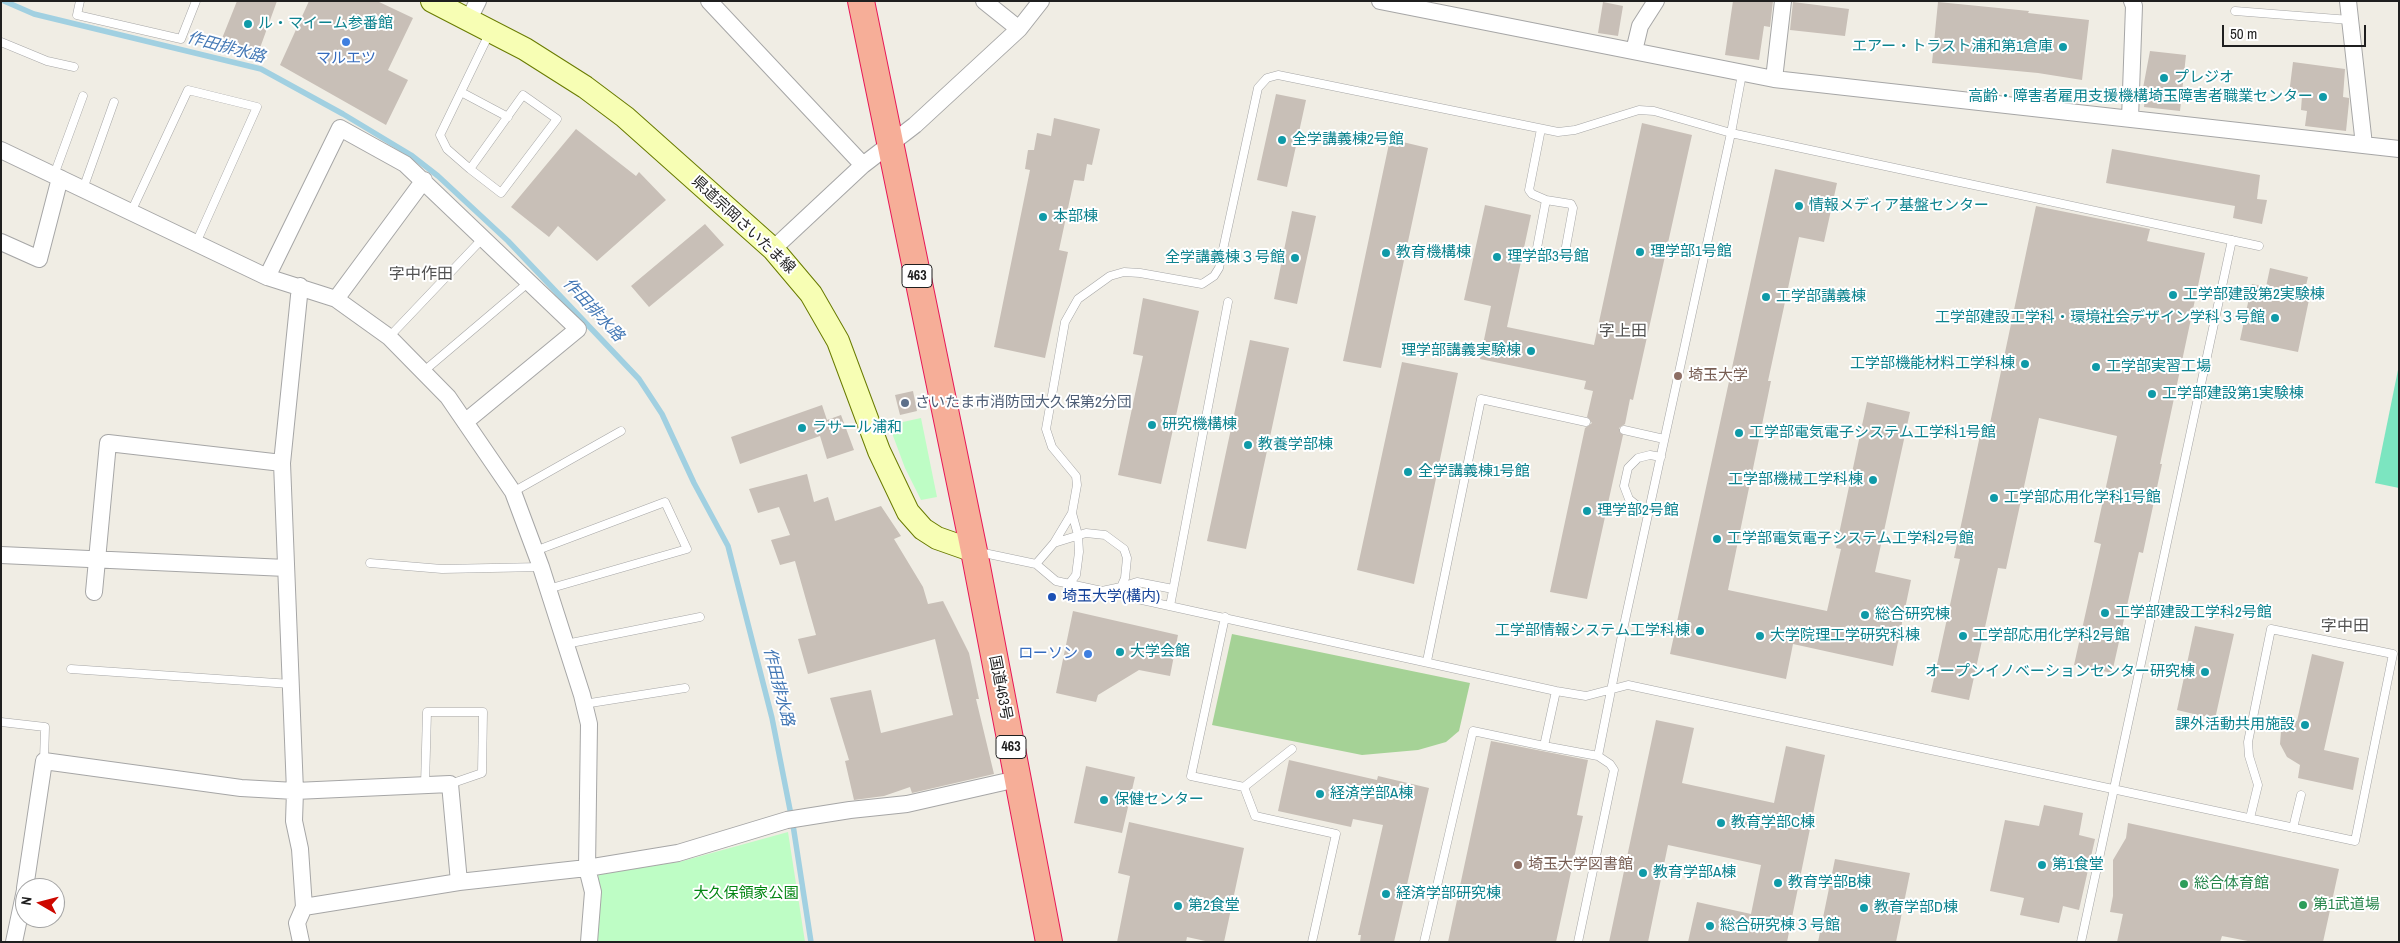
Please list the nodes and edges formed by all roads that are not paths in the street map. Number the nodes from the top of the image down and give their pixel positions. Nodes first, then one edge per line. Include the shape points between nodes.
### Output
1 (80, 1) edge
2 (196, 1) edge
3 (432, 1) edge
4 (709, 1) edge
5 (861, 1) edge
6 (984, 1) edge
7 (1041, 1) edge
8 (1380, 1) edge
9 (1656, 1) edge
10 (1783, 1) edge
11 (2132, 1) edge
12 (2348, 1) edge
13 (474, 10) edge
14 (2235, 10) dead end
15 (2350, 20) junction
16 (1019, 29) junction
17 (490, 30) junction
18 (1, 42) edge
19 (1634, 51) junction
20 (74, 67) dead end
21 (1742, 74) junction
22 (1774, 79) junction
23 (460, 92) junction
24 (83, 96) dead end
25 (114, 102) dead end
26 (508, 117) junction
27 (2130, 119) junction
28 (1541, 129) junction
29 (1731, 133) junction
30 (890, 143) junction
31 (2364, 145) junction
32 (2399, 149) edge
33 (1, 150) edge
34 (863, 165) junction
35 (470, 169) junction
36 (57, 177) junction
37 (424, 180) junction
38 (83, 189) junction
39 (1546, 200) junction
40 (131, 212) junction
41 (484, 237) junction
42 (2232, 240) junction
43 (1, 242) edge
44 (195, 243) junction
45 (2258, 246) dead end
46 (773, 249) junction
47 (267, 276) junction
48 (529, 282) junction
49 (300, 286) junction
50 (336, 298) junction
51 (1228, 302) dead end
52 (389, 336) junction
53 (424, 370) junction
54 (465, 422) junction
55 (1586, 422) dead end
56 (1624, 430) dead end
57 (621, 431) dead end
58 (1664, 439) junction
59 (1661, 457) junction
60 (282, 462) junction
61 (513, 492) junction
62 (1648, 511) junction
63 (1072, 513) junction
64 (1078, 535) junction
65 (1054, 543) junction
66 (535, 551) junction
67 (974, 551) junction
68 (1, 556) edge
69 (97, 560) junction
70 (370, 562) dead end
71 (1036, 564) junction
72 (541, 567) junction
73 (286, 568) junction
74 (1069, 584) junction
75 (1121, 587) junction
76 (548, 589) junction
77 (1173, 589) junction
78 (94, 592) dead end
79 (1170, 606) junction
80 (700, 616) dead end
81 (1225, 617) junction
82 (566, 644) junction
83 (1427, 661) junction
84 (71, 669) dead end
85 (291, 684) junction
86 (685, 688) dead end
87 (1612, 689) junction
88 (1556, 690) junction
89 (584, 704) junction
90 (1, 722) edge
91 (1544, 746) junction
92 (1292, 749) dead end
93 (1598, 756) junction
94 (44, 761) junction
95 (1018, 779) junction
96 (450, 784) junction
97 (426, 785) junction
98 (1244, 788) junction
99 (2114, 788) junction
100 (296, 791) junction
101 (2300, 795) dead end
102 (2250, 818) junction
103 (2293, 828) junction
104 (587, 868) junction
105 (27, 878) edge
106 (459, 882) junction
107 (304, 907) junction
108 (17, 928) edge
109 (14, 942) edge
110 (301, 942) edge
111 (589, 942) edge
112 (1049, 942) edge
113 (1312, 942) edge
114 (1424, 942) edge
115 (1578, 942) edge
116 (2081, 942) edge

1 - 2 lane via 77,15 181,39
3 - 13 main road, 県道宗岡さいたま線
4 - 34 street
5 - 30 highway, 463
6 - 16 street
7 - 16 street
8 - 19 street
9 - 19 street via 1640,26
10 - 22 street
11 - 27 street
12 - 15 street
13 - 17 main road, 県道宗岡さいたま線
14 - 15 lane
15 - 31 street
16 - 30 street via 915,125
17 - 23 lane
17 - 46 main road, 県道宗岡さいたま線 via 555,68 625,117
18 - 20 lane via 47,61
19 - 21 street
21 - 22 street
21 - 29 lane
22 - 27 street
23 - 26 lane
23 - 35 lane via 440,135 447,149
24 - 36 lane
25 - 38 lane
26 - 35 lane
26 - 35 lane via 523,95 557,119 501,193
27 - 31 street
28 - 29 lane via 1575,130 1639,110 1654,111
28 - 39 lane via 1529,190
28 - 63 lane via 1278,75 1262,82 1258,88 1219,268 1214,276 1202,284 1140,273 1124,272 1110,276 1078,299 1065,322 1046,429 1052,447 1076,476
29 - 42 lane
29 - 58 lane
30 - 34 street
30 - 67 highway, 463
31 - 32 street
33 - 36 street
34 - 46 street
36 - 38 street
36 - 43 street via 39,259
37 - 41 street
37 - 47 street via 405,164 340,128
37 - 50 street
38 - 40 street
39 - 39 lane via 1571,204 1573,208 1562,255 1536,248
40 - 44 street
40 - 44 lane via 188,90 258,108
41 - 48 street
41 - 52 lane
42 - 45 lane
42 - 99 lane
44 - 47 street
46 - 67 main road, 県道宗岡さいたま線 via 811,294 838,341 879,451 908,512 923,529 937,538
47 - 49 street
48 - 53 lane
48 - 54 street via 578,329
49 - 50 street
49 - 60 street
50 - 52 street
51 - 77 lane
52 - 53 street
53 - 54 street
54 - 61 street
55 - 83 lane via 1481,399
56 - 58 lane
57 - 61 lane
58 - 59 lane
59 - 62 lane
59 - 62 lane via 1638,458 1628,468 1624,486 1629,498 1639,508
60 - 69 street via 108,443
60 - 73 street
61 - 66 street
62 - 87 lane
63 - 64 lane
63 - 65 lane
64 - 65 lane
64 - 74 lane via 1076,575
64 - 75 lane via 1096,532 1106,535 1124,549 1127,569
65 - 71 lane
66 - 72 street
66 - 76 lane via 665,502 687,549
67 - 71 lane
67 - 95 highway, 国道463号 / 463
68 - 69 street
69 - 73 street
69 - 78 street
70 - 72 lane via 442,569
71 - 74 lane via 1056,581
72 - 76 street
73 - 85 street
74 - 75 lane via 1102,591
75 - 77 lane via 1137,582
75 - 79 lane via 1134,598
76 - 82 street
77 - 79 lane
79 - 81 lane
80 - 82 lane
81 - 83 lane
81 - 98 lane via 1191,776
82 - 89 street
83 - 88 lane
84 - 85 lane
85 - 100 street
86 - 89 lane
87 - 88 lane via 1586,696
87 - 93 lane
87 - 99 lane via 1628,685
88 - 91 lane
89 - 104 street via 589,724
90 - 94 lane via 45,727
91 - 93 lane
91 - 114 lane via 1473,731
92 - 98 lane
93 - 115 lane via 1614,770
94 - 100 street via 241,788
94 - 105 street
95 - 104 street via 906,804 792,819 678,853
95 - 112 highway, 国道463号 / 463
96 - 97 street
96 - 97 lane via 482,773 483,712 427,712
96 - 106 street
97 - 100 street
98 - 113 lane via 1255,816 1336,834
99 - 102 lane
99 - 116 lane
100 - 107 street via 294,821 300,849
101 - 103 lane
102 - 103 lane
102 - 103 lane via 2258,786 2248,742 2271,628 2393,654 2355,841
104 - 106 street
104 - 111 street via 593,892
106 - 107 street
107 - 110 street via 297,922
108 - 109 street

